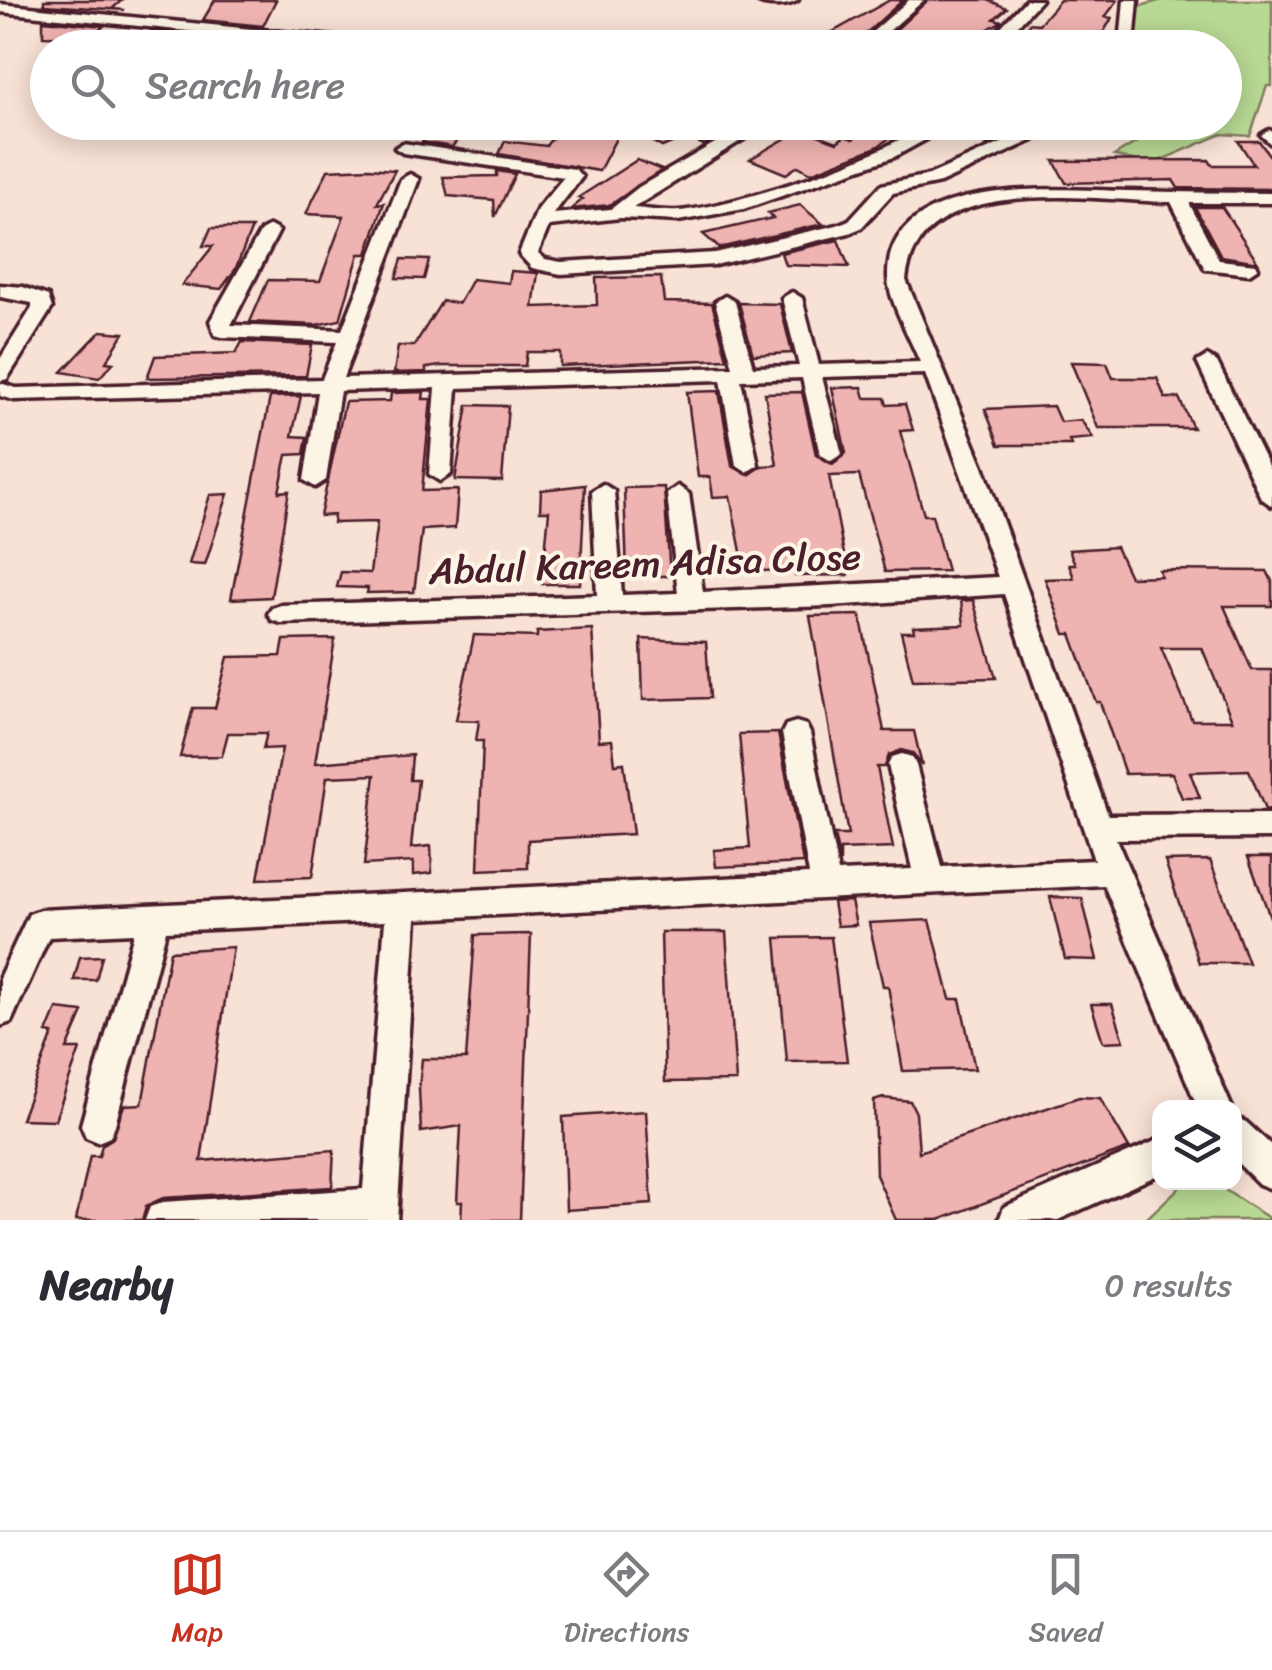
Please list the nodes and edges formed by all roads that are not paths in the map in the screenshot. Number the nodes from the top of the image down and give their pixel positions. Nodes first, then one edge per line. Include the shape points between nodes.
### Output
1 (762, 0) edge
2 (791, 0) edge
3 (917, 0) edge
4 (1034, 0) edge
5 (1133, 1) edge
6 (0, 8) edge
7 (222, 30) edge
8 (882, 30) edge
9 (1005, 30) edge
10 (1129, 30) edge
11 (732, 140) edge
12 (914, 140) edge
13 (1023, 140) edge
14 (403, 148) dead end
15 (410, 180) dead end
16 (1177, 197) junction
17 (1272, 198) edge
18 (621, 213) junction
19 (540, 220) junction
20 (270, 231) dead end
21 (1249, 268) dead end
22 (0, 291) edge
23 (792, 298) dead end
24 (725, 302) dead end
25 (349, 336) junction
26 (1207, 362) dead end
27 (932, 368) junction
28 (810, 372) junction
29 (738, 374) junction
30 (0, 375) edge
31 (447, 383) junction
32 (330, 384) junction
33 (0, 388) edge
34 (831, 454) dead end
35 (746, 465) dead end
36 (440, 474) dead end
37 (315, 480) dead end
38 (603, 491) dead end
39 (678, 494) dead end
40 (1272, 498) edge
41 (1011, 585) junction
42 (692, 602) junction
43 (610, 604) junction
44 (281, 614) dead end
45 (796, 734) dead end
46 (902, 765) dead end
47 (1272, 826) edge
48 (1097, 827) junction
49 (1113, 872) junction
50 (930, 880) junction
51 (826, 885) junction
52 (402, 904) junction
53 (154, 916) junction
54 (0, 1012) edge
55 (1212, 1100) edge
56 (98, 1125) dead end
57 (1242, 1142) edge
58 (1152, 1160) edge
59 (1272, 1171) edge
60 (380, 1213) edge
61 (163, 1220) edge
62 (1017, 1220) edge

1 - 2 street
3 - 8 street
4 - 9 street
5 - 10 street
6 - 7 street
11 - 18 street via 644,190
12 - 18 street via 738,205 678,216
13 - 19 street via 934,179 888,189 843,229 715,259 539,264 528,254
14 - 19 street via 569,173 574,177
15 - 25 street
16 - 17 street
16 - 21 street via 1212,265
16 - 27 street via 1025,195 940,212 907,240 897,280
18 - 19 street
20 - 25 street via 220,321 222,331
22 - 30 street via 33,296 42,308
23 - 28 street
24 - 29 street
25 - 32 street
26 - 40 street
27 - 28 street
27 - 41 street
28 - 29 street
28 - 34 street
29 - 31 street
29 - 35 street
31 - 32 street
31 - 36 street
32 - 33 street via 14,394
32 - 37 street
38 - 43 street
39 - 42 street
41 - 42 street, Abdul Kareem Adisa Close
41 - 48 street
42 - 43 street, Abdul Kareem Adisa Close
43 - 44 street, Abdul Kareem Adisa Close
45 - 51 street
46 - 50 street
47 - 48 street
48 - 49 street
49 - 50 street
49 - 55 street
50 - 51 street
51 - 52 street
52 - 53 street
52 - 60 street
53 - 54 street via 40,924
53 - 56 street
57 - 59 street
58 - 62 street
60 - 61 street

